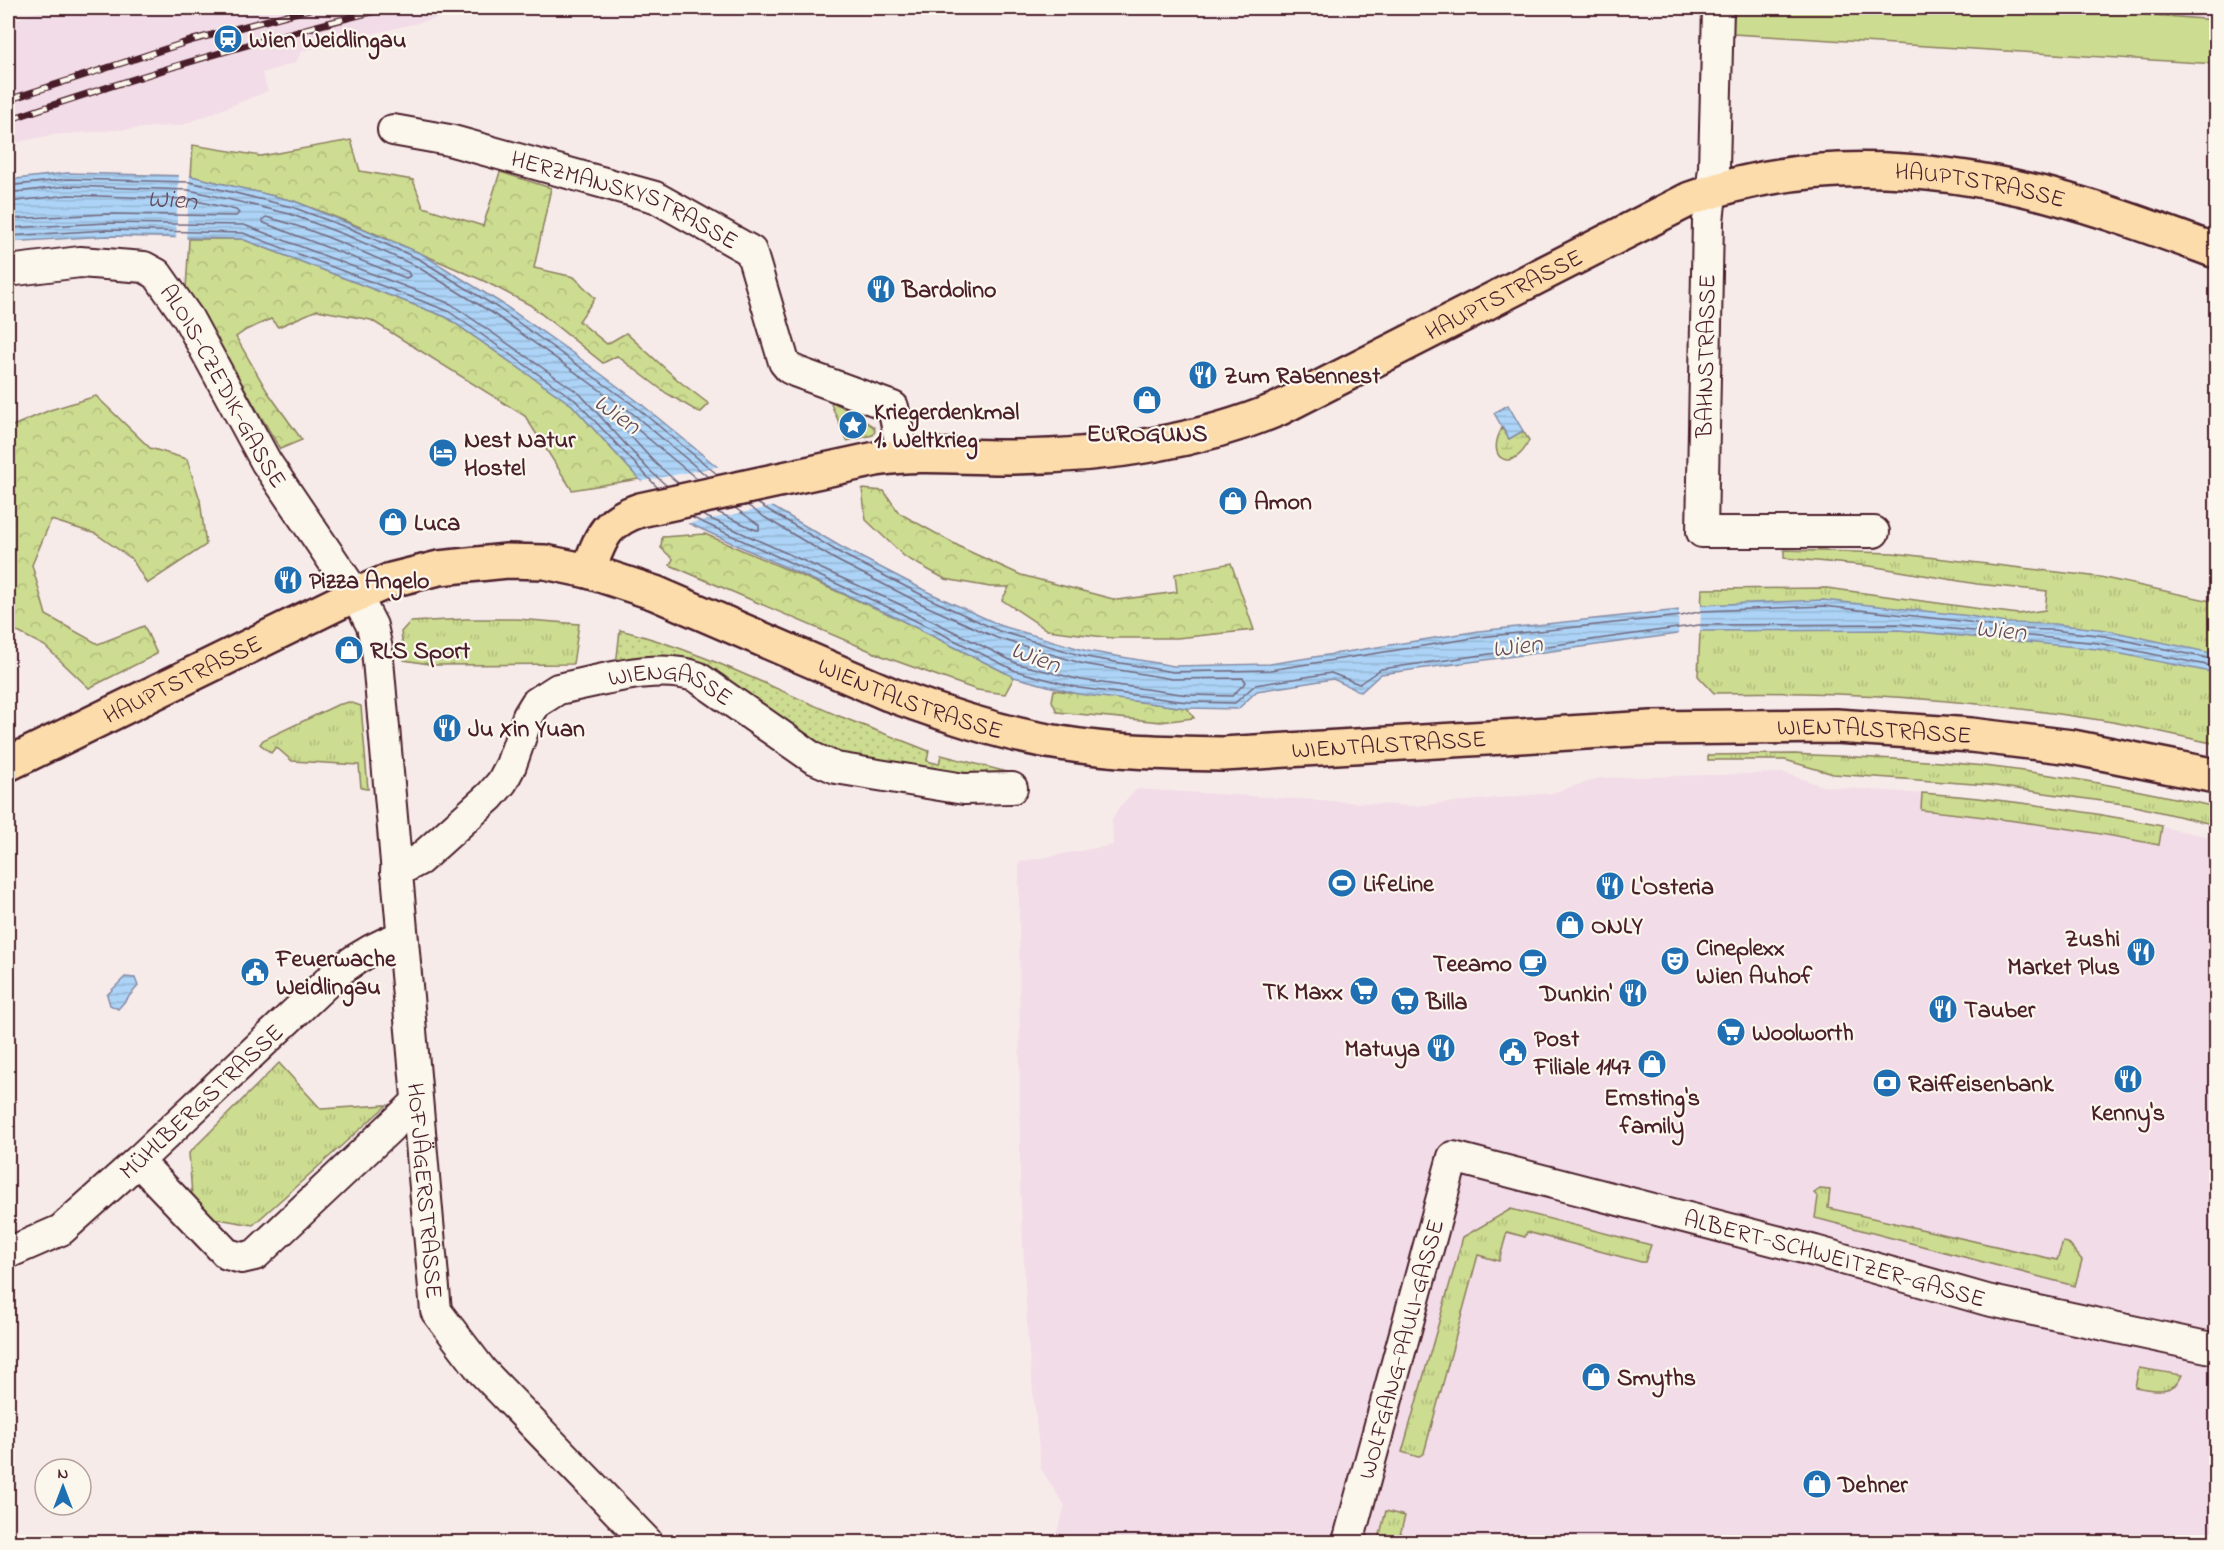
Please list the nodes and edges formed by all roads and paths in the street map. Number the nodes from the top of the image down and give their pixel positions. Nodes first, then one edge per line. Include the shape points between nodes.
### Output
1 (1718, 8) edge
2 (393, 130) dead end
3 (1712, 191) junction
4 (2217, 251) edge
5 (8, 271) edge
6 (903, 455) junction
7 (1874, 532) dead end
8 (588, 571) junction
9 (356, 595) junction
10 (8, 764) edge
11 (2217, 776) edge
12 (1012, 788) dead end
13 (396, 872) junction
14 (401, 937) junction
15 (417, 1102) junction
16 (1453, 1157) joint
17 (138, 1161) junction
18 (8, 1253) edge
19 (2217, 1349) edge
20 (647, 1542) edge
21 (1348, 1542) edge

1 - 3 street, BAHNSTRASSE
2 - 6 street, HERZMANSKYSTRASSE via 449,140 655,197 751,251 784,362 797,372 893,406
3 - 4 main road, HAUPTSTRASSE via 1780,175 1812,172 1924,172 2050,195
3 - 6 main road, HAUPTSTRASSE via 1246,422 1093,452 1002,457
3 - 7 street, BAHNSTRASSE via 1708,221 1702,532
5 - 9 street, ALOIS-CZEDIK-GASSE via 80,262 144,267 158,274 188,318 266,462
6 - 8 main road, HAUPTSTRASSE via 850,463 640,510 612,523
8 - 9 main road, WIENTALSTRASSE via 535,561 477,563 412,574
8 - 11 main road, WIENTALSTRASSE via 655,593 927,708 1011,734 1105,749 1223,754 1651,728 1836,726 1971,735 2072,747
9 - 10 main road, HAUPTSTRASSE
9 - 13 street via 372,626 377,649
12 - 13 street, WIENGASSE via 964,789 836,768 813,758 697,677 664,670 547,694 528,716 511,765 496,789 419,860
13 - 14 street
14 - 15 street, HOFJÄGERSTRASSE
14 - 17 street, MÜHLBERGSTRASSE via 381,944 339,971
15 - 17 street via 255,1255 242,1258 227,1254
15 - 20 street, HOFJÄGERSTRASSE via 436,1311 482,1371
16 - 19 street, ALBERT-SCHWEITZER-GASSE via 1987,1300
16 - 21 street, WOLFGANG-PAULI-GASSE
17 - 18 street, MÜHLBERGSTRASSE via 61,1230

